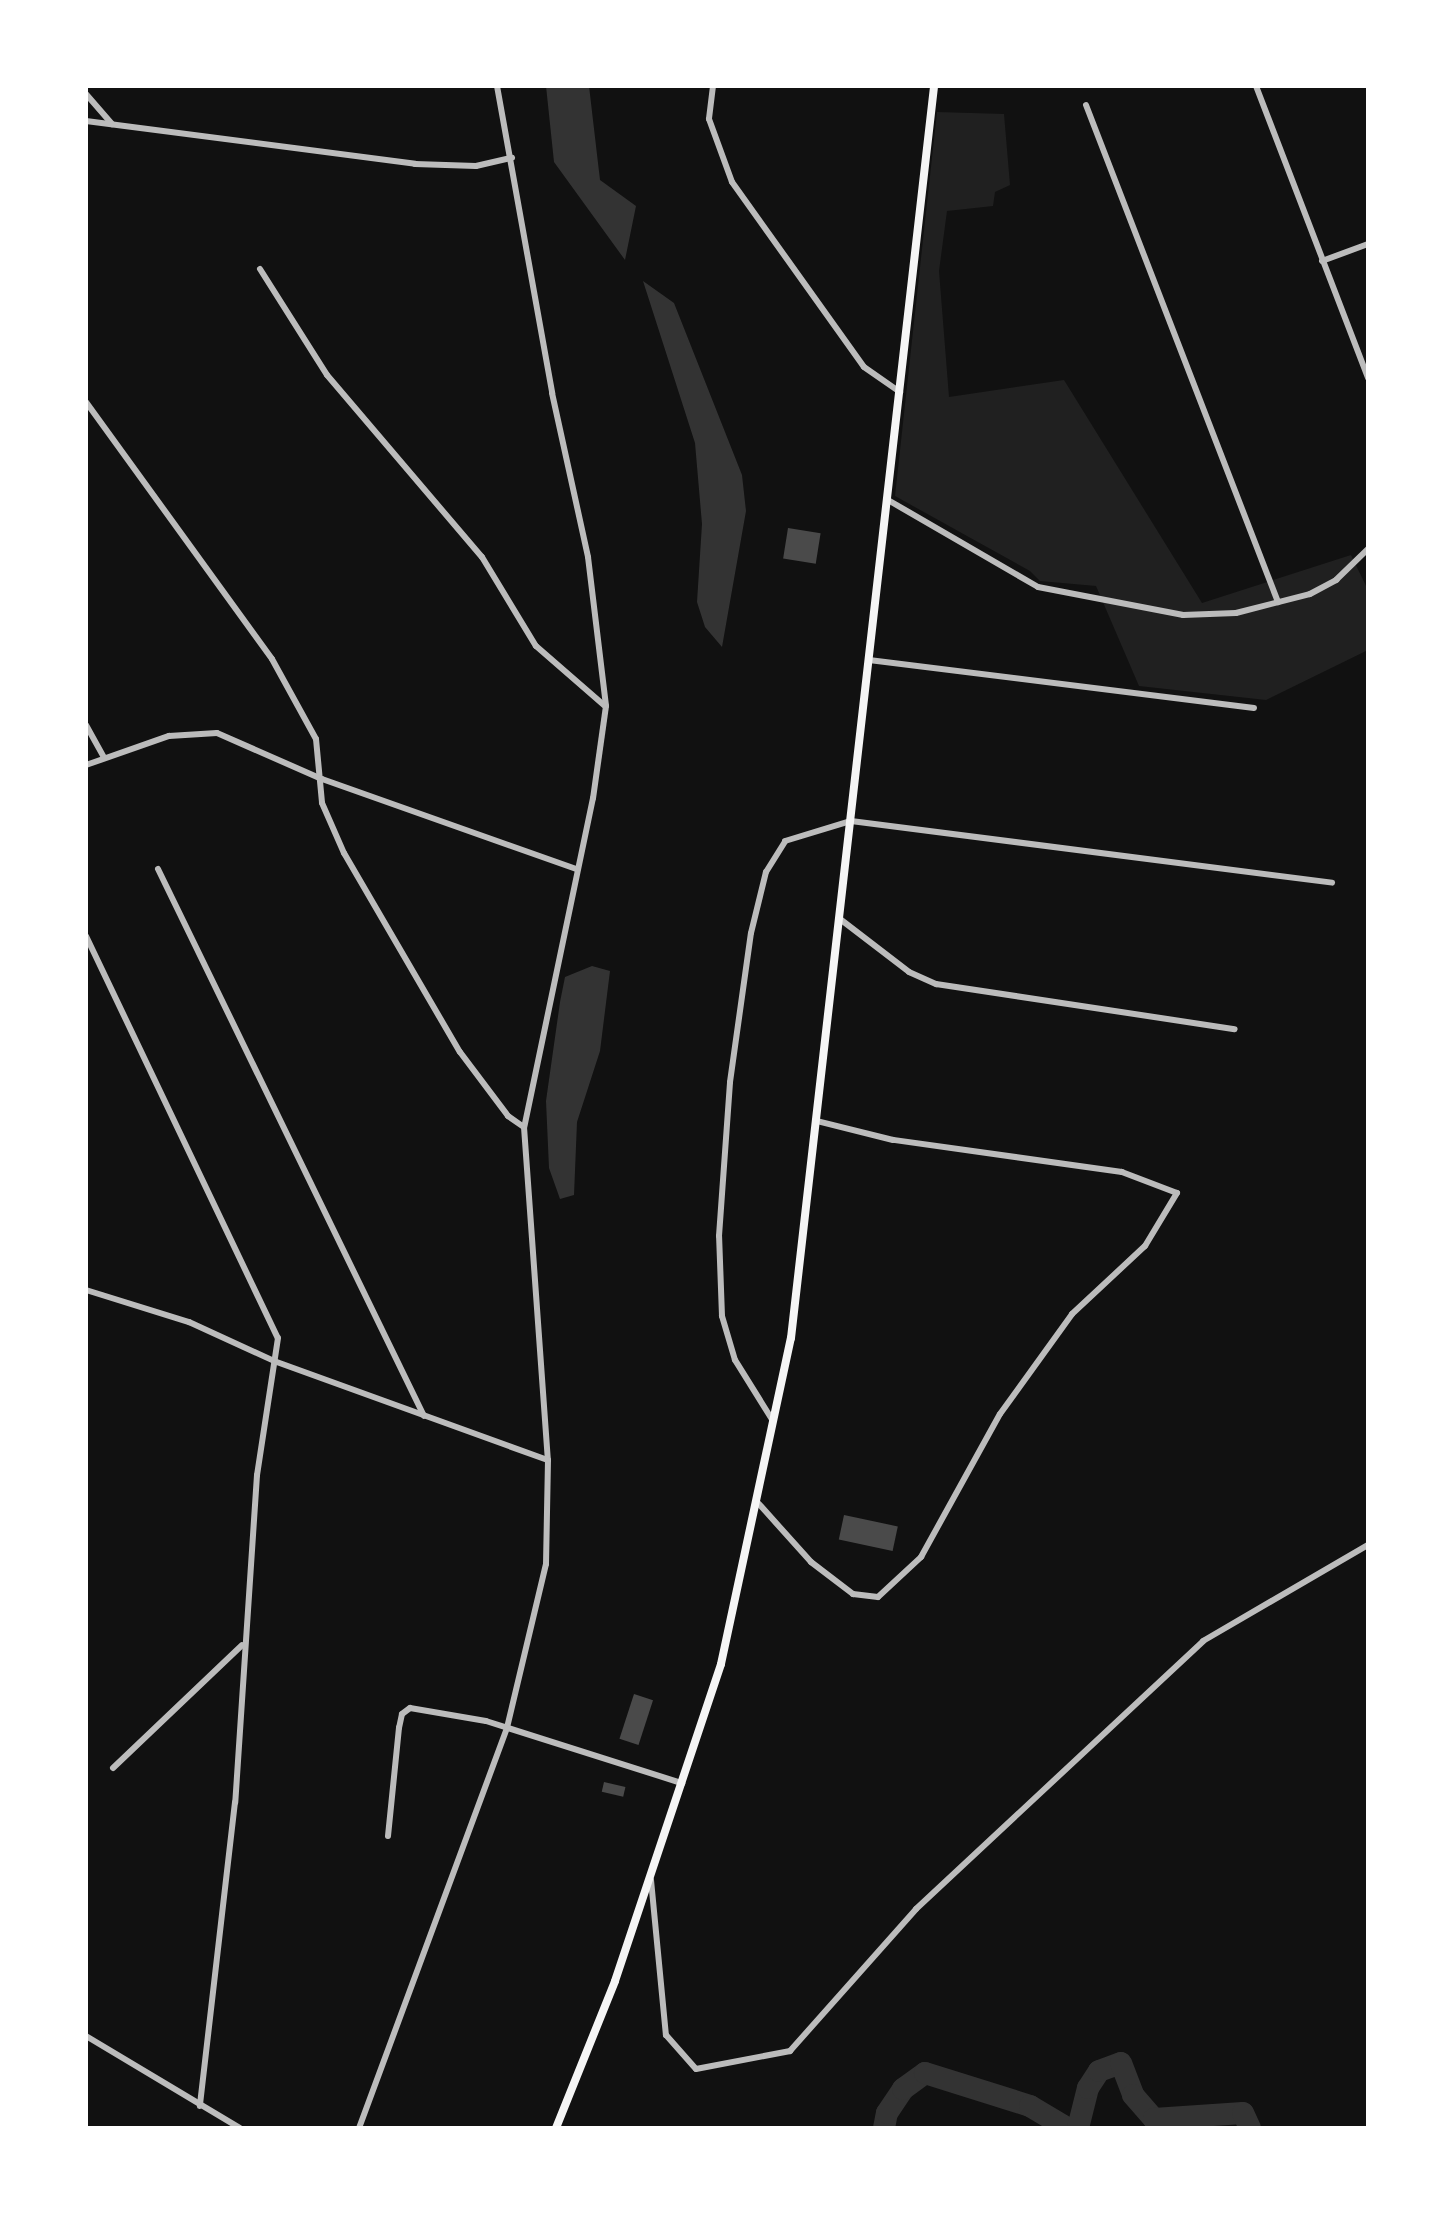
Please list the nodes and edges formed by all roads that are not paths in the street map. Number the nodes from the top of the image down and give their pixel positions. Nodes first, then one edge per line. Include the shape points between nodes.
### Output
1 (497, 86) edge
2 (713, 86) edge
3 (934, 86) edge
4 (1256, 86) edge
5 (86, 94) edge
6 (1086, 105) dead end
7 (86, 121) edge
8 (112, 124) junction
9 (512, 158) junction
10 (1368, 244) edge
11 (1322, 261) junction
12 (260, 269) dead end
13 (1368, 378) edge
14 (900, 392) junction
15 (86, 402) edge
16 (888, 500) junction
17 (1368, 549) edge
18 (1278, 602) junction
19 (869, 660) junction
20 (606, 706) junction
21 (1254, 708) dead end
22 (86, 725) edge
23 (104, 757) junction
24 (86, 765) edge
25 (322, 779) junction
26 (851, 821) junction
27 (158, 869) dead end
28 (576, 869) junction
29 (1332, 883) dead end
30 (840, 919) junction
31 (86, 936) edge
32 (1235, 1029) dead end
33 (817, 1121) junction
34 (524, 1127) junction
35 (86, 1290) edge
36 (274, 1361) junction
37 (424, 1416) junction
38 (775, 1424) junction
39 (548, 1460) junction
40 (759, 1504) junction
41 (1368, 1545) edge
42 (242, 1645) junction
43 (507, 1728) junction
44 (113, 1768) dead end
45 (684, 1784) junction
46 (388, 1836) dead end
47 (651, 1880) junction
48 (86, 2036) edge
49 (200, 2106) junction
50 (240, 2128) edge
51 (359, 2128) edge
52 (556, 2128) edge

1 - 9 street
2 - 14 street via 709,119 732,182 864,367
3 - 14 main road
4 - 11 street
5 - 8 street
6 - 18 street
7 - 8 street
8 - 9 street via 415,164 476,166
9 - 20 street via 552,393 588,557
10 - 11 street
11 - 13 street
12 - 20 street via 327,375 482,557 536,646
14 - 16 main road
15 - 25 street via 272,659 316,739
16 - 18 street via 1038,587 1061,594 1183,615 1236,613
16 - 19 main road
17 - 18 street via 1336,580
19 - 21 street
19 - 26 main road
20 - 28 street
22 - 23 street
23 - 24 street
23 - 25 street via 191,731 217,733
25 - 28 street
25 - 34 street via 322,803 344,853 428,1003 489,1092
26 - 29 street
26 - 30 main road
26 - 38 street via 785,841 766,872 751,933 730,1082 719,1236 722,1316 735,1360
27 - 37 street
28 - 34 street
30 - 32 street via 909,972 936,984
30 - 33 main road
31 - 36 street via 273,1323
33 - 38 main road
33 - 40 street via 893,1140 1122,1172 1177,1193 1145,1246 1072,1314 1000,1414 921,1557 878,1597 853,1594 811,1562
34 - 39 street
35 - 36 street via 189,1322
36 - 37 street
36 - 42 street via 257,1475
37 - 39 street
38 - 40 main road
39 - 43 street via 546,1564
40 - 45 main road via 721,1664
41 - 47 street via 1203,1641 916,1909 790,2051 696,2069 666,2035
42 - 44 street
42 - 49 street via 235,1802
43 - 45 street
43 - 46 street via 425,1707 402,1714
43 - 51 street
45 - 47 main road
47 - 52 main road
48 - 49 street
49 - 50 street

